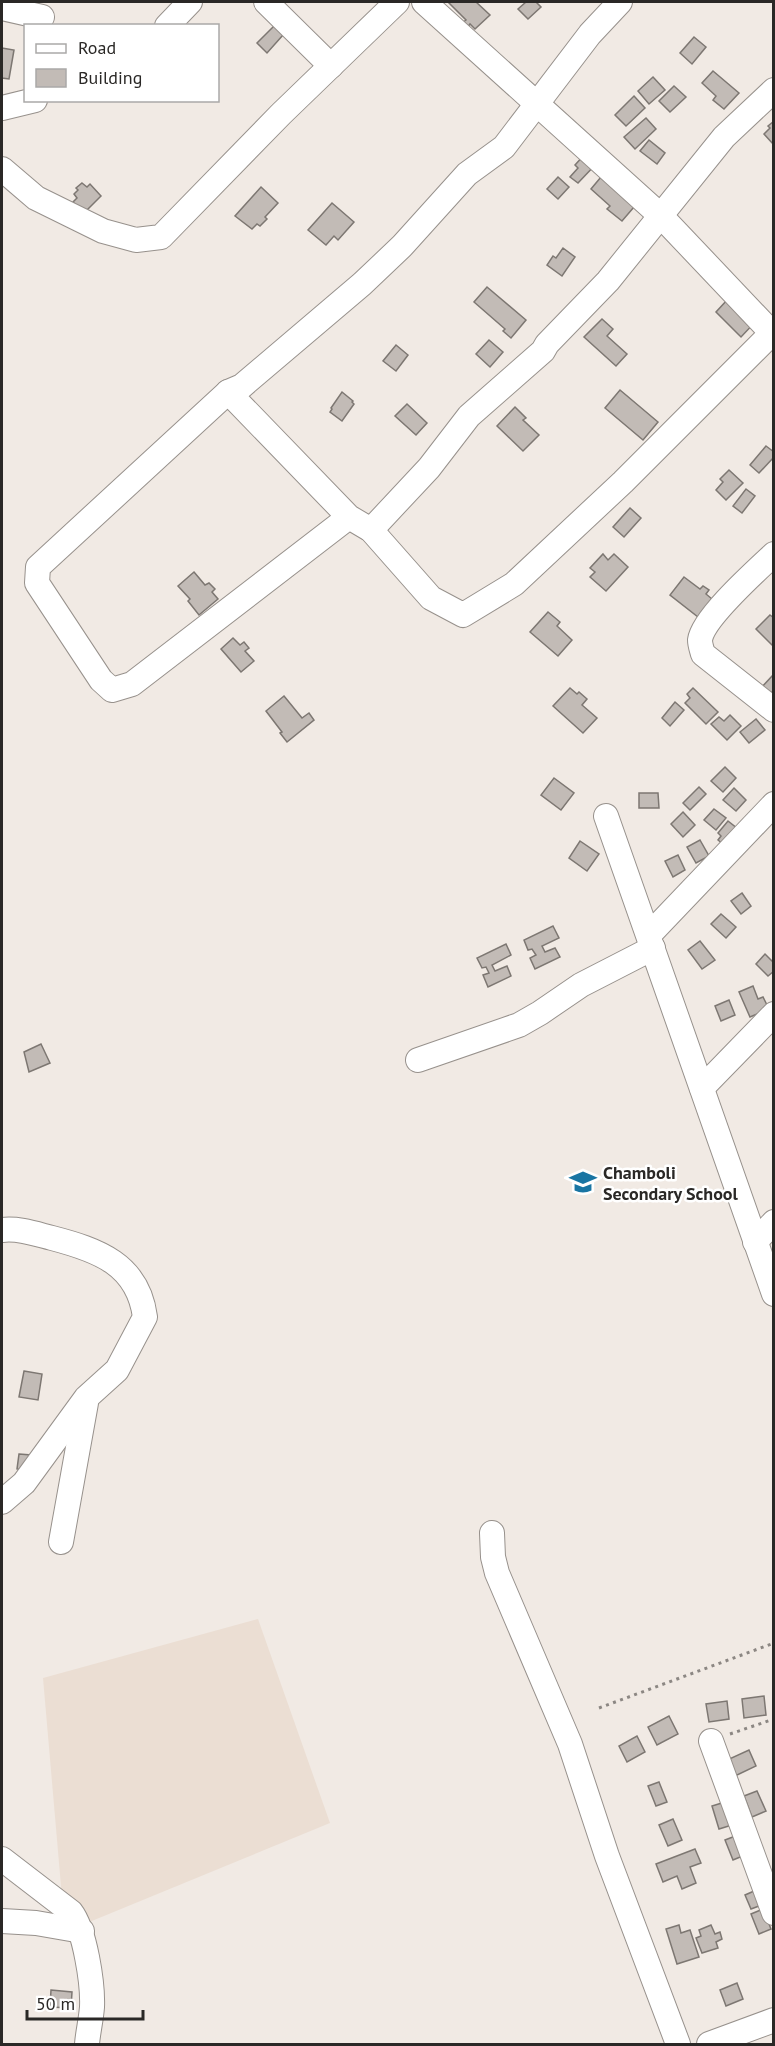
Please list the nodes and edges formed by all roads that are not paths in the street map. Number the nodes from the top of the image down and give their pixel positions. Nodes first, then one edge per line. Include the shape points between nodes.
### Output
1 (189, 2) edge
2 (266, 2) edge
3 (397, 2) edge
4 (424, 2) edge
5 (620, 2) edge
6 (2, 8) edge
7 (42, 15) edge
8 (169, 24) edge
9 (331, 66) junction
10 (774, 90) edge
11 (29, 102) edge
12 (537, 104) junction
13 (2, 108) edge
14 (2, 169) edge
15 (661, 216) junction
16 (773, 332) edge
17 (228, 392) junction
18 (349, 517) junction
19 (371, 530) junction
20 (774, 554) edge
21 (774, 711) edge
22 (774, 804) edge
23 (606, 816) dead end
24 (651, 941) junction
25 (774, 1014) edge
26 (418, 1060) dead end
27 (702, 1088) junction
28 (774, 1222) edge
29 (2, 1230) edge
30 (755, 1242) junction
31 (774, 1294) edge
32 (87, 1398) junction
33 (2, 1502) edge
34 (492, 1533) dead end
35 (61, 1542) dead end
36 (711, 1741) road end
37 (2, 1860) edge
38 (774, 1913) edge
39 (2, 1922) edge
40 (82, 1931) junction
41 (774, 2020) edge
42 (87, 2044) edge
43 (678, 2044) edge
44 (709, 2044) edge

1 - 8 street
2 - 9 street
3 - 9 street
4 - 12 street
5 - 12 street via 590,34
6 - 7 street
9 - 14 street via 161,237 136,240 103,231 36,198
10 - 15 street via 724,137
11 - 13 street
12 - 15 street
12 - 17 street via 504,147 467,174 362,284 243,386
15 - 16 street
15 - 19 street via 543,351 469,416 429,468
16 - 19 street via 514,584 463,615 430,598
17 - 18 street
17 - 18 street via 38,567 37,583 101,680 112,690 132,684
18 - 19 street
20 - 21 street via 713,616 700,642 703,654
22 - 24 street
23 - 24 street
24 - 26 street via 519,1024
24 - 27 street
25 - 27 street
27 - 30 street
28 - 30 street
29 - 32 street via 29,1232 90,1250 127,1272 138,1291 145,1317 142,1325 117,1370
30 - 31 street
32 - 33 street via 24,1483
32 - 35 street
34 - 43 street via 497,1573 570,1744 607,1856
36 - 38 street
37 - 40 street via 71,1912
39 - 40 street
40 - 42 street via 92,2006
41 - 44 street

